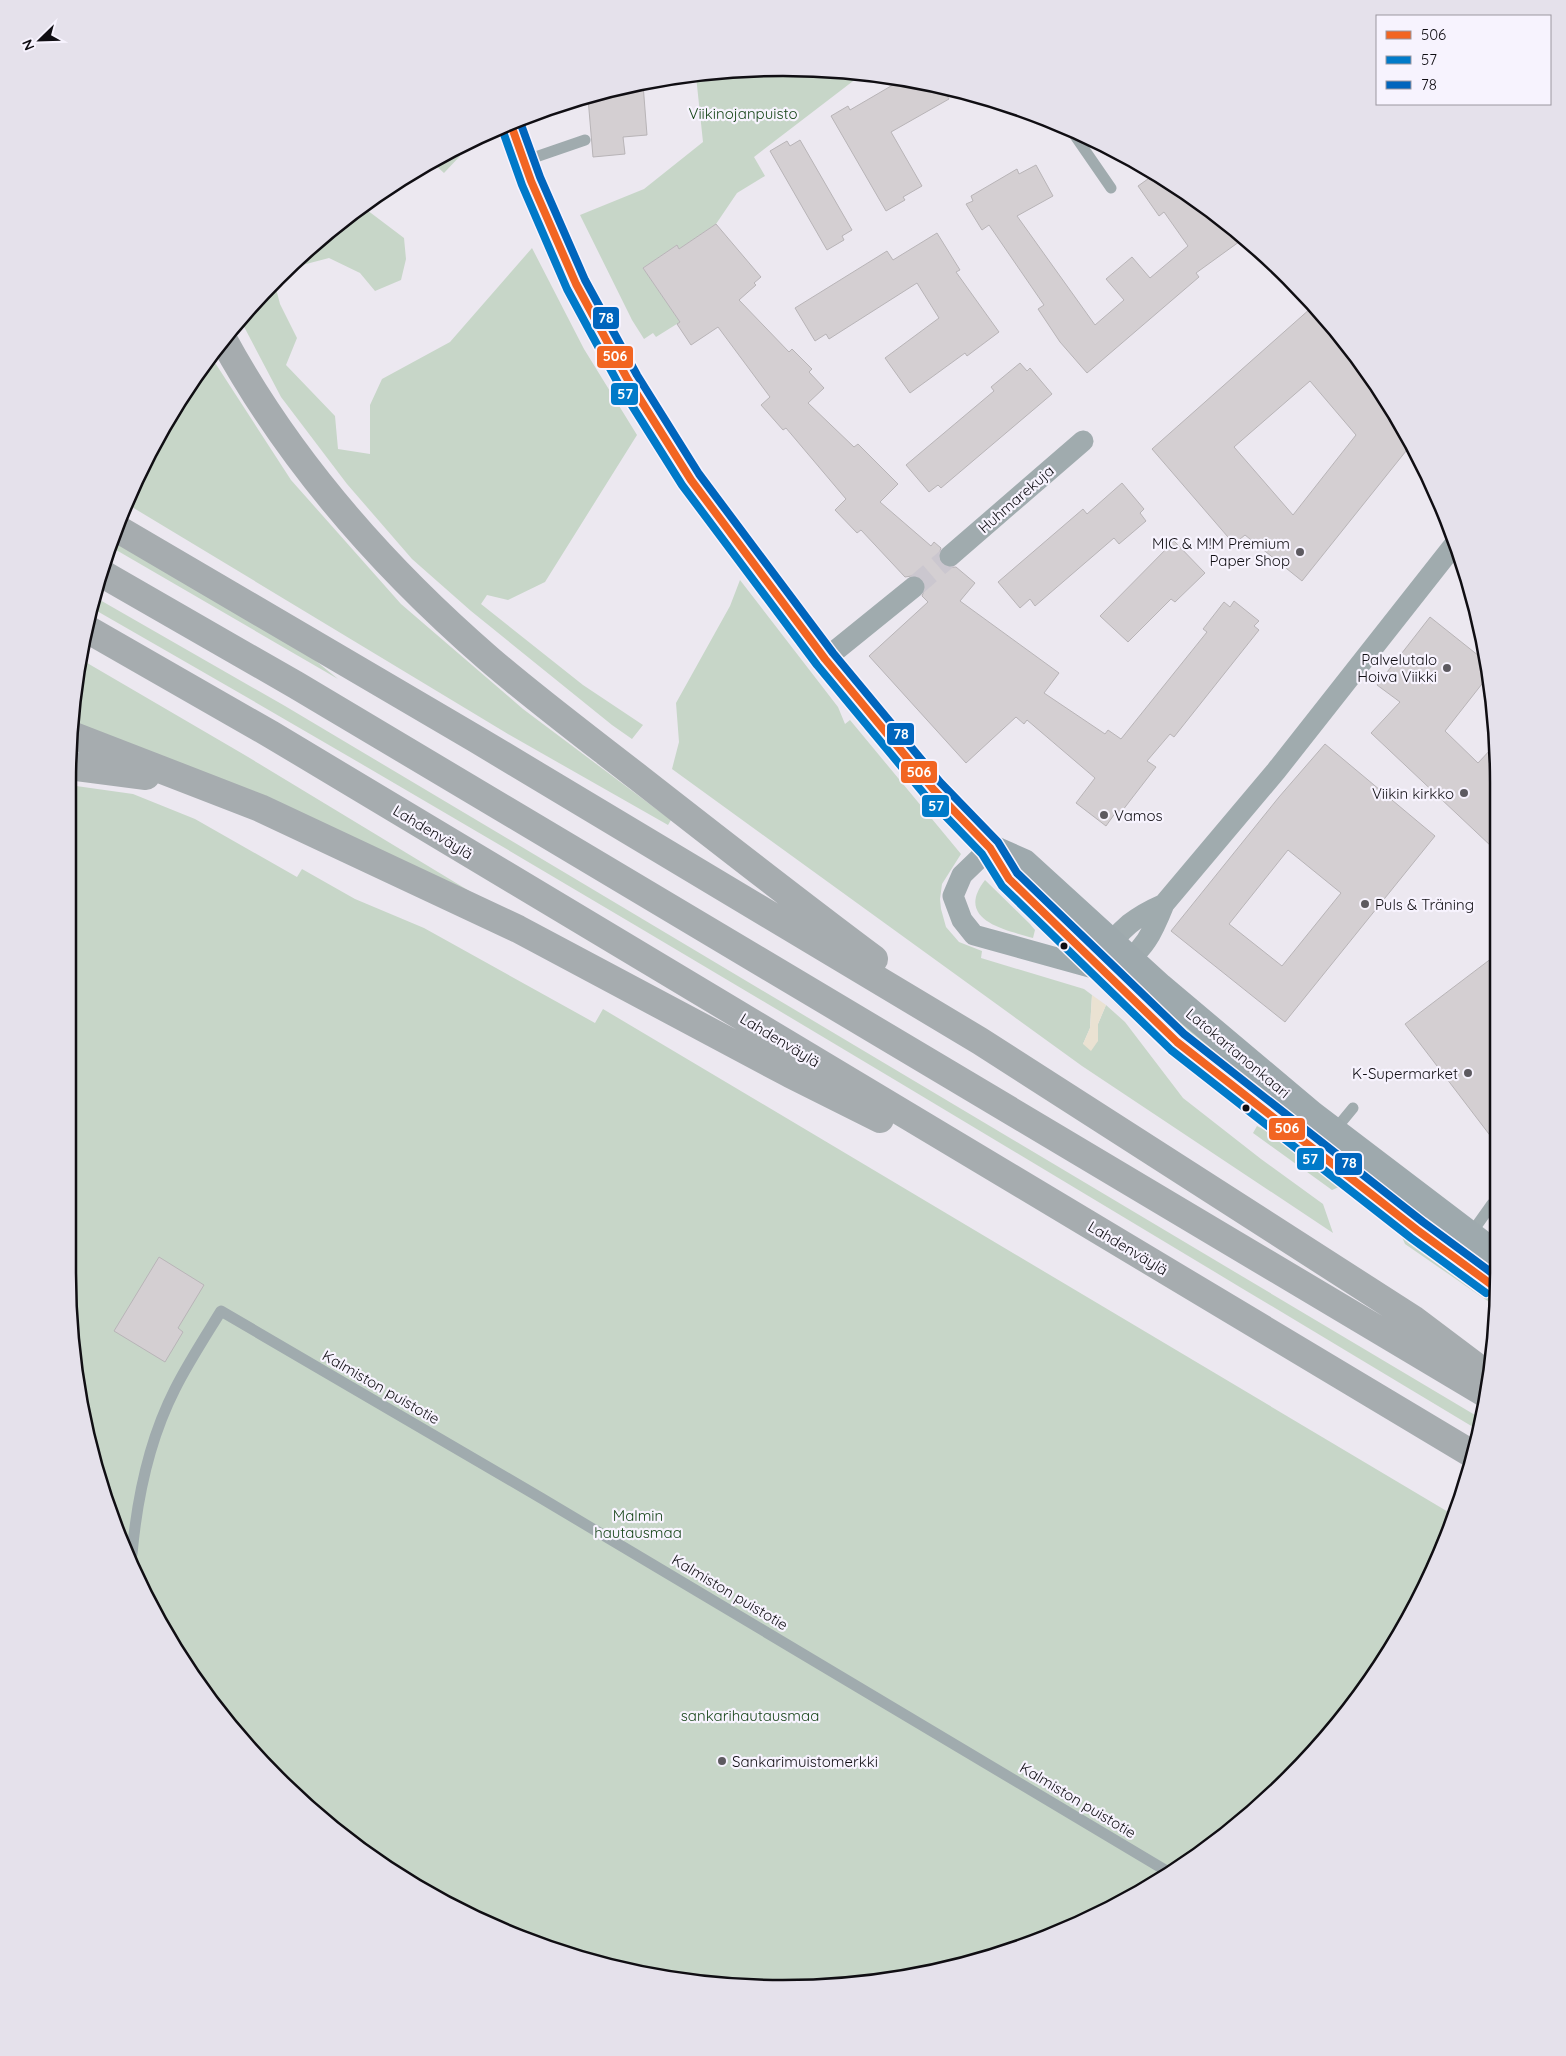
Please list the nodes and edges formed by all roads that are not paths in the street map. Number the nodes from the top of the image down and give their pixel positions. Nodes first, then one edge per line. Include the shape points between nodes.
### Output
1 (513, 130) edge
2 (585, 140) dead end
3 (1079, 141) edge
4 (524, 161) junction
5 (1110, 188) dead end
6 (227, 346) edge
7 (1083, 442) dead end
8 (123, 532) edge
9 (1450, 550) edge
10 (950, 556) tunnel mouth
11 (107, 577) edge
12 (914, 586) tunnel mouth
13 (93, 632) edge
14 (825, 659) junction
15 (78, 737) edge
16 (77, 767) edge
17 (260, 808) junction
18 (990, 848) junction
19 (1120, 952) junction
20 (1102, 970) junction
21 (980, 1041) junction
22 (1353, 1108) dead end
23 (1326, 1142) junction
24 (1057, 1205) junction
25 (1490, 1207) edge
26 (1470, 1235) junction
27 (1490, 1250) edge
28 (1490, 1282) edge
29 (1483, 1372) edge
30 (1480, 1390) edge
31 (1467, 1451) edge
32 (132, 1549) edge
33 (1163, 1869) edge

1 - 4 street, Latokartanonkaari
2 - 4 lane
3 - 5 lane
4 - 14 street, Latokartanonkaari via 576,284 628,380 691,480
6 - 21 highway via 270,418 311,473 364,538 433,608 552,711
7 - 10 street, Huhmarekuja
8 - 21 highway
9 - 19 street via 1276,771 1164,904 1155,928
11 - 30 highway via 296,685
12 - 14 street
13 - 24 highway, Lahdenväylä via 280,740
14 - 18 street, Latokartanonkaari via 933,789
15 - 17 highway
16 - 17 highway via 139,774
17 - 24 highway via 518,929 790,1074
18 - 19 street, Latokartanonkaari via 1024,863
18 - 20 street, Latokartanonkaari via 1009,879
18 - 20 street via 962,875 953,896 962,920 974,935
19 - 20 street
19 - 23 street, Latokartanonkaari
20 - 23 street, Latokartanonkaari via 1177,1042
21 - 29 highway via 1413,1319
22 - 23 lane
23 - 26 street, Latokartanonkaari
23 - 28 street, Latokartanonkaari
24 - 31 highway, Lahdenväylä
25 - 26 lane
26 - 27 street, Latokartanonkaari
32 - 33 lane, Kalmiston puistotie via 135,1517 152,1446 174,1390 221,1311 542,1498

